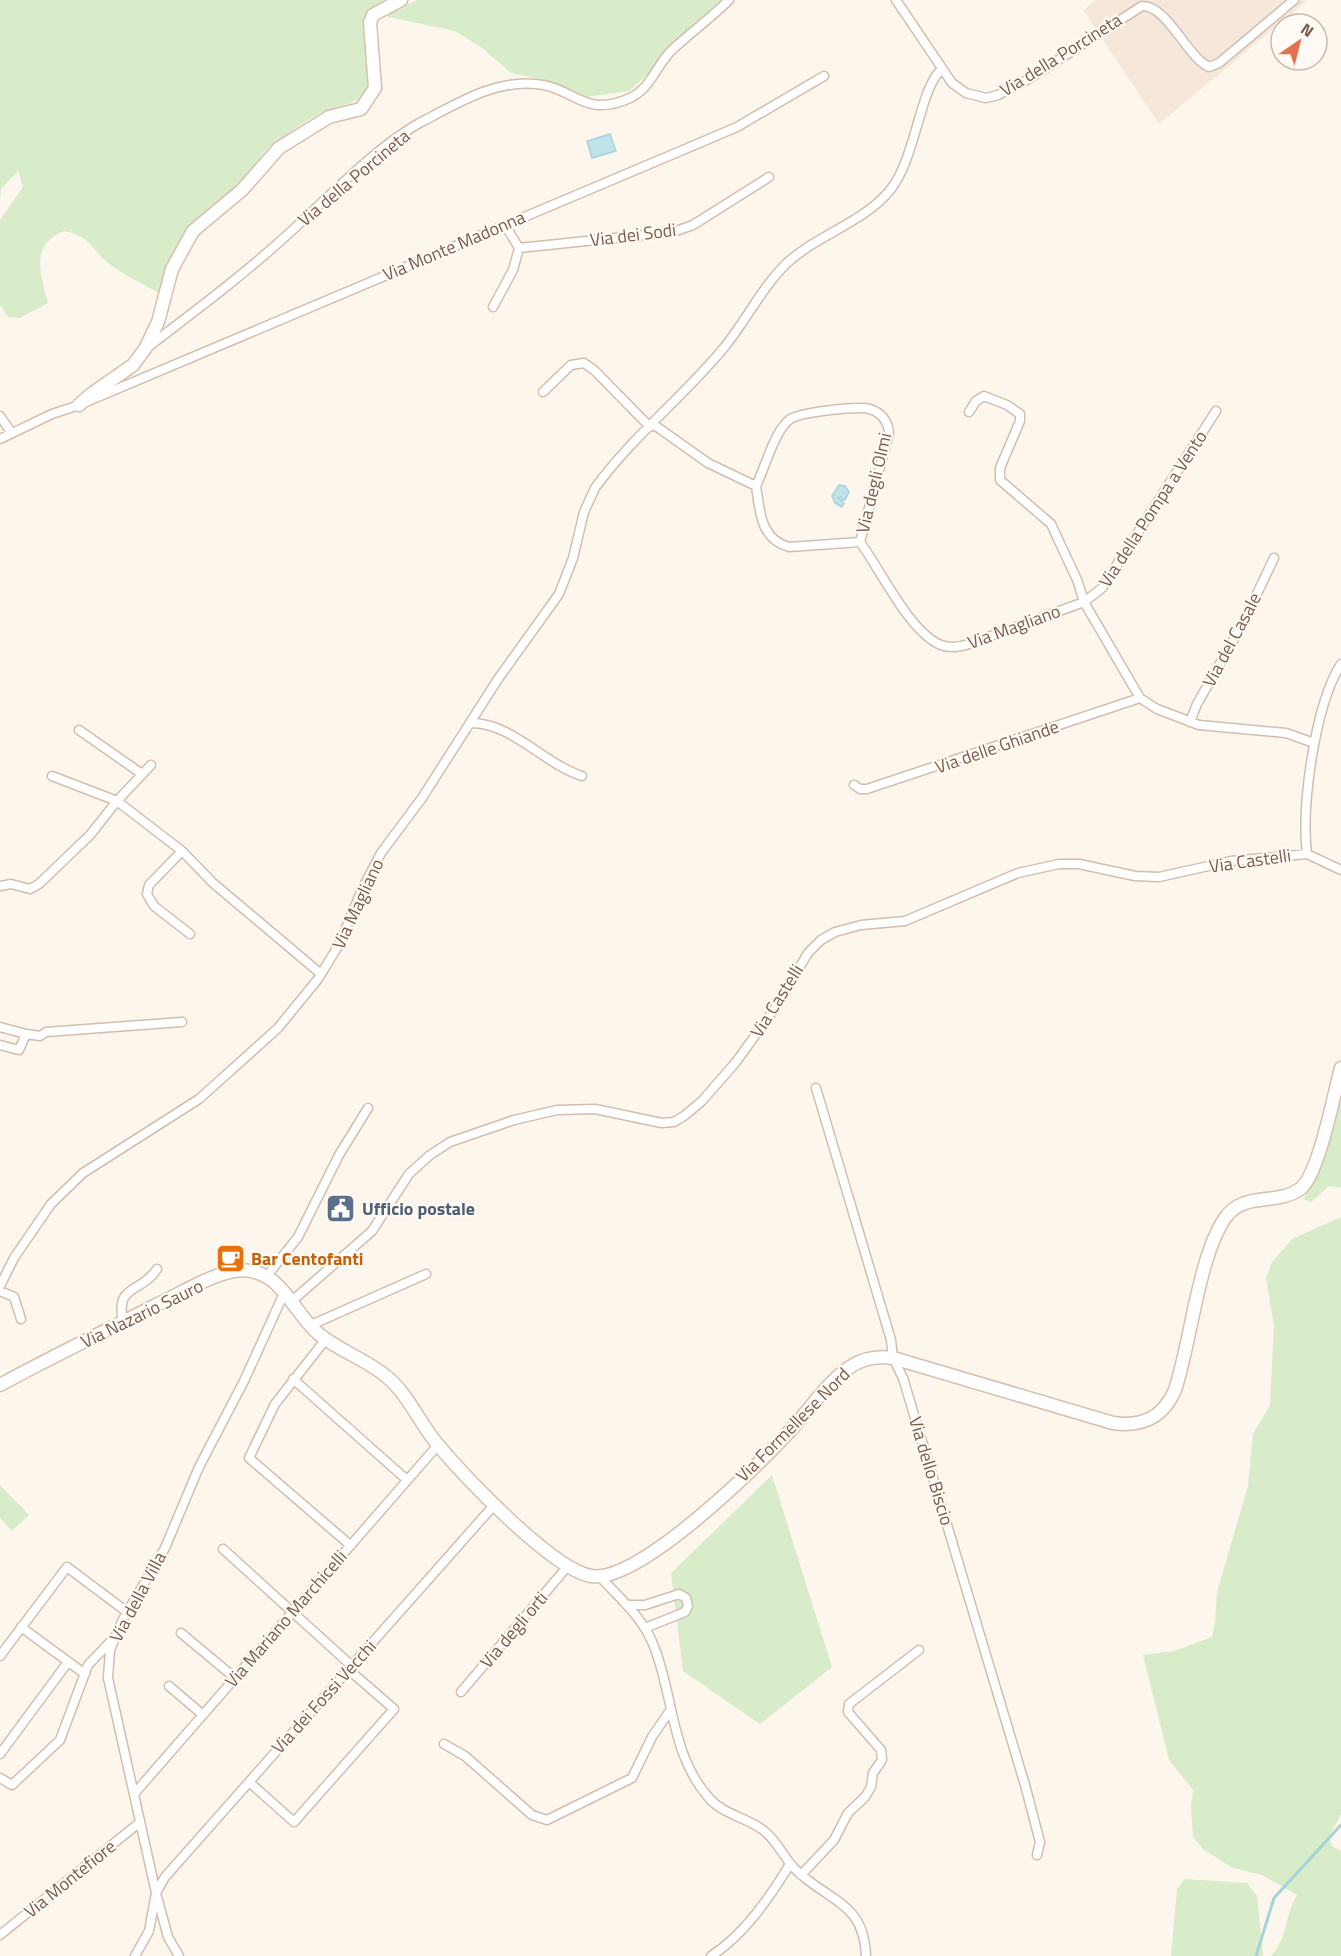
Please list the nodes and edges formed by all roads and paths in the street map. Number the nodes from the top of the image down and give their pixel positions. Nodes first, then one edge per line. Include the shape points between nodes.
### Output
1 (401, 0) edge
2 (729, 0) edge
3 (896, 0) edge
4 (1294, 0) edge
5 (942, 69) junction
6 (824, 76) dead end
7 (770, 177) dead end
8 (505, 225) junction
9 (519, 248) junction
10 (493, 307) dead end
11 (145, 349) junction
12 (543, 392) dead end
13 (79, 405) junction
14 (1216, 411) dead end
15 (969, 412) dead end
16 (0, 416) edge
17 (652, 425) junction
18 (12, 432) junction
19 (0, 438) edge
20 (756, 486) junction
21 (860, 542) junction
22 (1274, 558) dead end
23 (1084, 602) junction
24 (1341, 664) edge
25 (1140, 698) junction
26 (1190, 722) junction
27 (470, 723) junction
28 (79, 730) dead end
29 (1314, 743) junction
30 (151, 765) dead end
31 (142, 774) junction
32 (52, 776) dead end
33 (582, 776) dead end
34 (854, 784) dead end
35 (117, 801) junction
36 (182, 851) junction
37 (1307, 854) junction
38 (1341, 870) edge
39 (0, 886) edge
40 (190, 934) dead end
41 (321, 974) junction
42 (182, 1022) dead end
43 (0, 1027) edge
44 (26, 1034) junction
45 (0, 1045) edge
46 (1341, 1068) edge
47 (816, 1088) dead end
48 (368, 1108) dead end
49 (157, 1269) dead end
50 (426, 1274) dead end
51 (266, 1277) junction
52 (0, 1286) edge
53 (0, 1291) edge
54 (288, 1296) junction
55 (21, 1319) dead end
56 (123, 1322) junction
57 (310, 1325) junction
58 (326, 1339) junction
59 (893, 1359) junction
60 (293, 1379) junction
61 (1, 1383) edge
62 (438, 1445) junction
63 (407, 1480) junction
64 (495, 1504) junction
65 (350, 1545) junction
66 (223, 1549) dead end
67 (567, 1567) junction
68 (600, 1577) junction
69 (628, 1605) junction
70 (127, 1612) junction
71 (292, 1612) junction
72 (21, 1627) junction
73 (645, 1628) junction
74 (181, 1633) dead end
75 (117, 1634) junction
76 (919, 1650) dead end
77 (0, 1656) edge
78 (68, 1662) junction
79 (351, 1668) junction
80 (85, 1674) junction
81 (235, 1678) junction
82 (169, 1686) dead end
83 (461, 1692) dead end
84 (669, 1712) junction
85 (203, 1715) junction
86 (444, 1744) dead end
87 (0, 1754) edge
88 (0, 1778) edge
89 (249, 1782) junction
90 (134, 1794) junction
91 (139, 1823) junction
92 (1037, 1855) dead end
93 (790, 1864) junction
94 (801, 1875) junction
95 (156, 1893) junction
96 (0, 1935) edge
97 (135, 1956) edge
98 (179, 1956) edge
99 (711, 1956) edge
100 (866, 1956) edge

1 - 11 street via 380,10 370,22 375,75 371,97 361,109 329,117 279,148 242,190 193,231 172,269 158,322
2 - 11 street, Via della Porcineta via 671,51 649,82 630,98 595,105 544,85 513,84 488,89 420,123 381,151 234,282
3 - 5 street, Via della Porcineta
4 - 5 street, Via della Porcineta via 1212,67 1202,63 1156,11 1145,5 1027,80 993,97 966,93
5 - 17 street, Via Magliano via 932,81 908,159 892,187 869,210 785,265 721,351
6 - 8 street, Via Monte Madonna via 737,127
7 - 9 street, Via dei Sodi via 693,225 673,232
8 - 9 street
8 - 13 street, Via Monte Madonna
9 - 10 street via 513,270
11 - 13 street via 133,365
12 - 17 street via 571,365 584,363
13 - 18 street, Via Monte Madonna
14 - 23 street, Via della Pompa a Vento via 1102,588
15 - 23 street via 978,398 984,396 1020,414 1000,468 1000,480 1051,524
16 - 18 street
17 - 20 street via 703,459
17 - 27 street, Via Magliano via 591,494 571,567 559,594
18 - 19 street, Via Monte Madonna
20 - 21 street via 764,529 778,543 789,548
20 - 21 street, Via degli Olmi via 781,430 793,417 864,408 874,411 885,420 889,434
21 - 23 street, Via Magliano via 916,624 943,646 969,644
22 - 26 street, Via del Casale
23 - 25 street, Via Magliano
24 - 29 street via 1328,692
25 - 26 street, Via Magliano via 1166,714
25 - 34 street, Via delle Ghiande via 921,773 867,789
26 - 29 street, Via Magliano via 1286,733
27 - 33 street via 496,728
27 - 41 street, Via Magliano via 422,798 381,852 340,943
28 - 31 street
29 - 37 street via 1305,838
30 - 31 street
31 - 35 street
32 - 35 street
35 - 36 street
35 - 39 street via 90,834 34,888
36 - 40 street via 149,885 147,894 154,906
36 - 41 street via 213,883
37 - 38 street, Via Castelli
37 - 54 street, Via Castelli via 1231,861 1159,877 1059,864 1018,873 905,921 835,932 808,953 736,1062 700,1104 684,1116 662,1123 595,1109 557,1110 450,1142 409,1174 372,1231 334,1266
41 - 52 street, Via Magliano via 278,1028 199,1099 83,1173 51,1204
42 - 44 street
43 - 44 street
44 - 45 street via 19,1050
46 - 59 street, Via Formellese Nord via 1307,1180 1292,1193 1241,1203 1221,1224 1208,1258 1175,1390 1165,1408 1152,1419 1134,1425 1107,1422
47 - 59 street, Via dello Biscio via 890,1335
48 - 51 street via 339,1155 304,1227
49 - 56 street via 124,1294
50 - 57 street
51 - 54 street, Via Nazario Sauro
51 - 56 street, Via Nazario Sauro via 234,1271
53 - 55 street via 14,1297
54 - 57 street
54 - 70 street, Via della Villa via 199,1467 165,1548
56 - 61 street, Via Nazario Sauro
57 - 58 street
58 - 60 street
58 - 62 street via 388,1377
59 - 68 street, Via Formellese Nord via 874,1358 849,1367 774,1448 710,1506 638,1563
59 - 92 street, Via dello Biscio via 903,1378 1025,1785 1040,1842
60 - 63 street
60 - 65 street via 275,1404 249,1458
62 - 63 street, Via Mariano Marchicelli
62 - 64 street
63 - 65 street, Via Mariano Marchicelli
64 - 67 street
64 - 79 street, Via dei Fossi Vecchi
65 - 71 street, Via Mariano Marchicelli
66 - 71 street
67 - 68 street
67 - 83 street, Via degli orti
68 - 69 street
69 - 73 street
69 - 73 street via 645,1605 679,1594 686,1598 685,1612
70 - 72 street via 67,1567
70 - 75 street, Via della Villa
71 - 79 street
71 - 81 street, Via Mariano Marchicelli
72 - 77 street
72 - 78 street
73 - 84 street via 658,1655
74 - 81 street
75 - 80 street via 88,1665
75 - 90 street, Via della Villa via 110,1650 108,1678
76 - 94 street via 849,1704 849,1714 879,1748 882,1760 873,1773 866,1797 848,1813 837,1835
78 - 80 street
78 - 87 street
79 - 89 street, Via dei Fossi Vecchi
79 - 89 street via 394,1709 294,1822
80 - 88 street via 60,1740 12,1785
81 - 85 street, Via Mariano Marchicelli
82 - 85 street
84 - 86 street via 632,1778 547,1820 532,1815 473,1762
84 - 93 street via 683,1755 708,1796 723,1810 764,1831
85 - 90 street, Via Mariano Marchicelli
89 - 95 street, Via dei Fossi Vecchi via 174,1866
90 - 91 street, Via della Villa
91 - 95 street, Via della Villa
91 - 96 street, Via Montefiore
93 - 94 street
93 - 99 street via 729,1943
94 - 100 street via 857,1919 865,1934
95 - 97 street, Via della Villa via 149,1931
95 - 98 street via 168,1937

